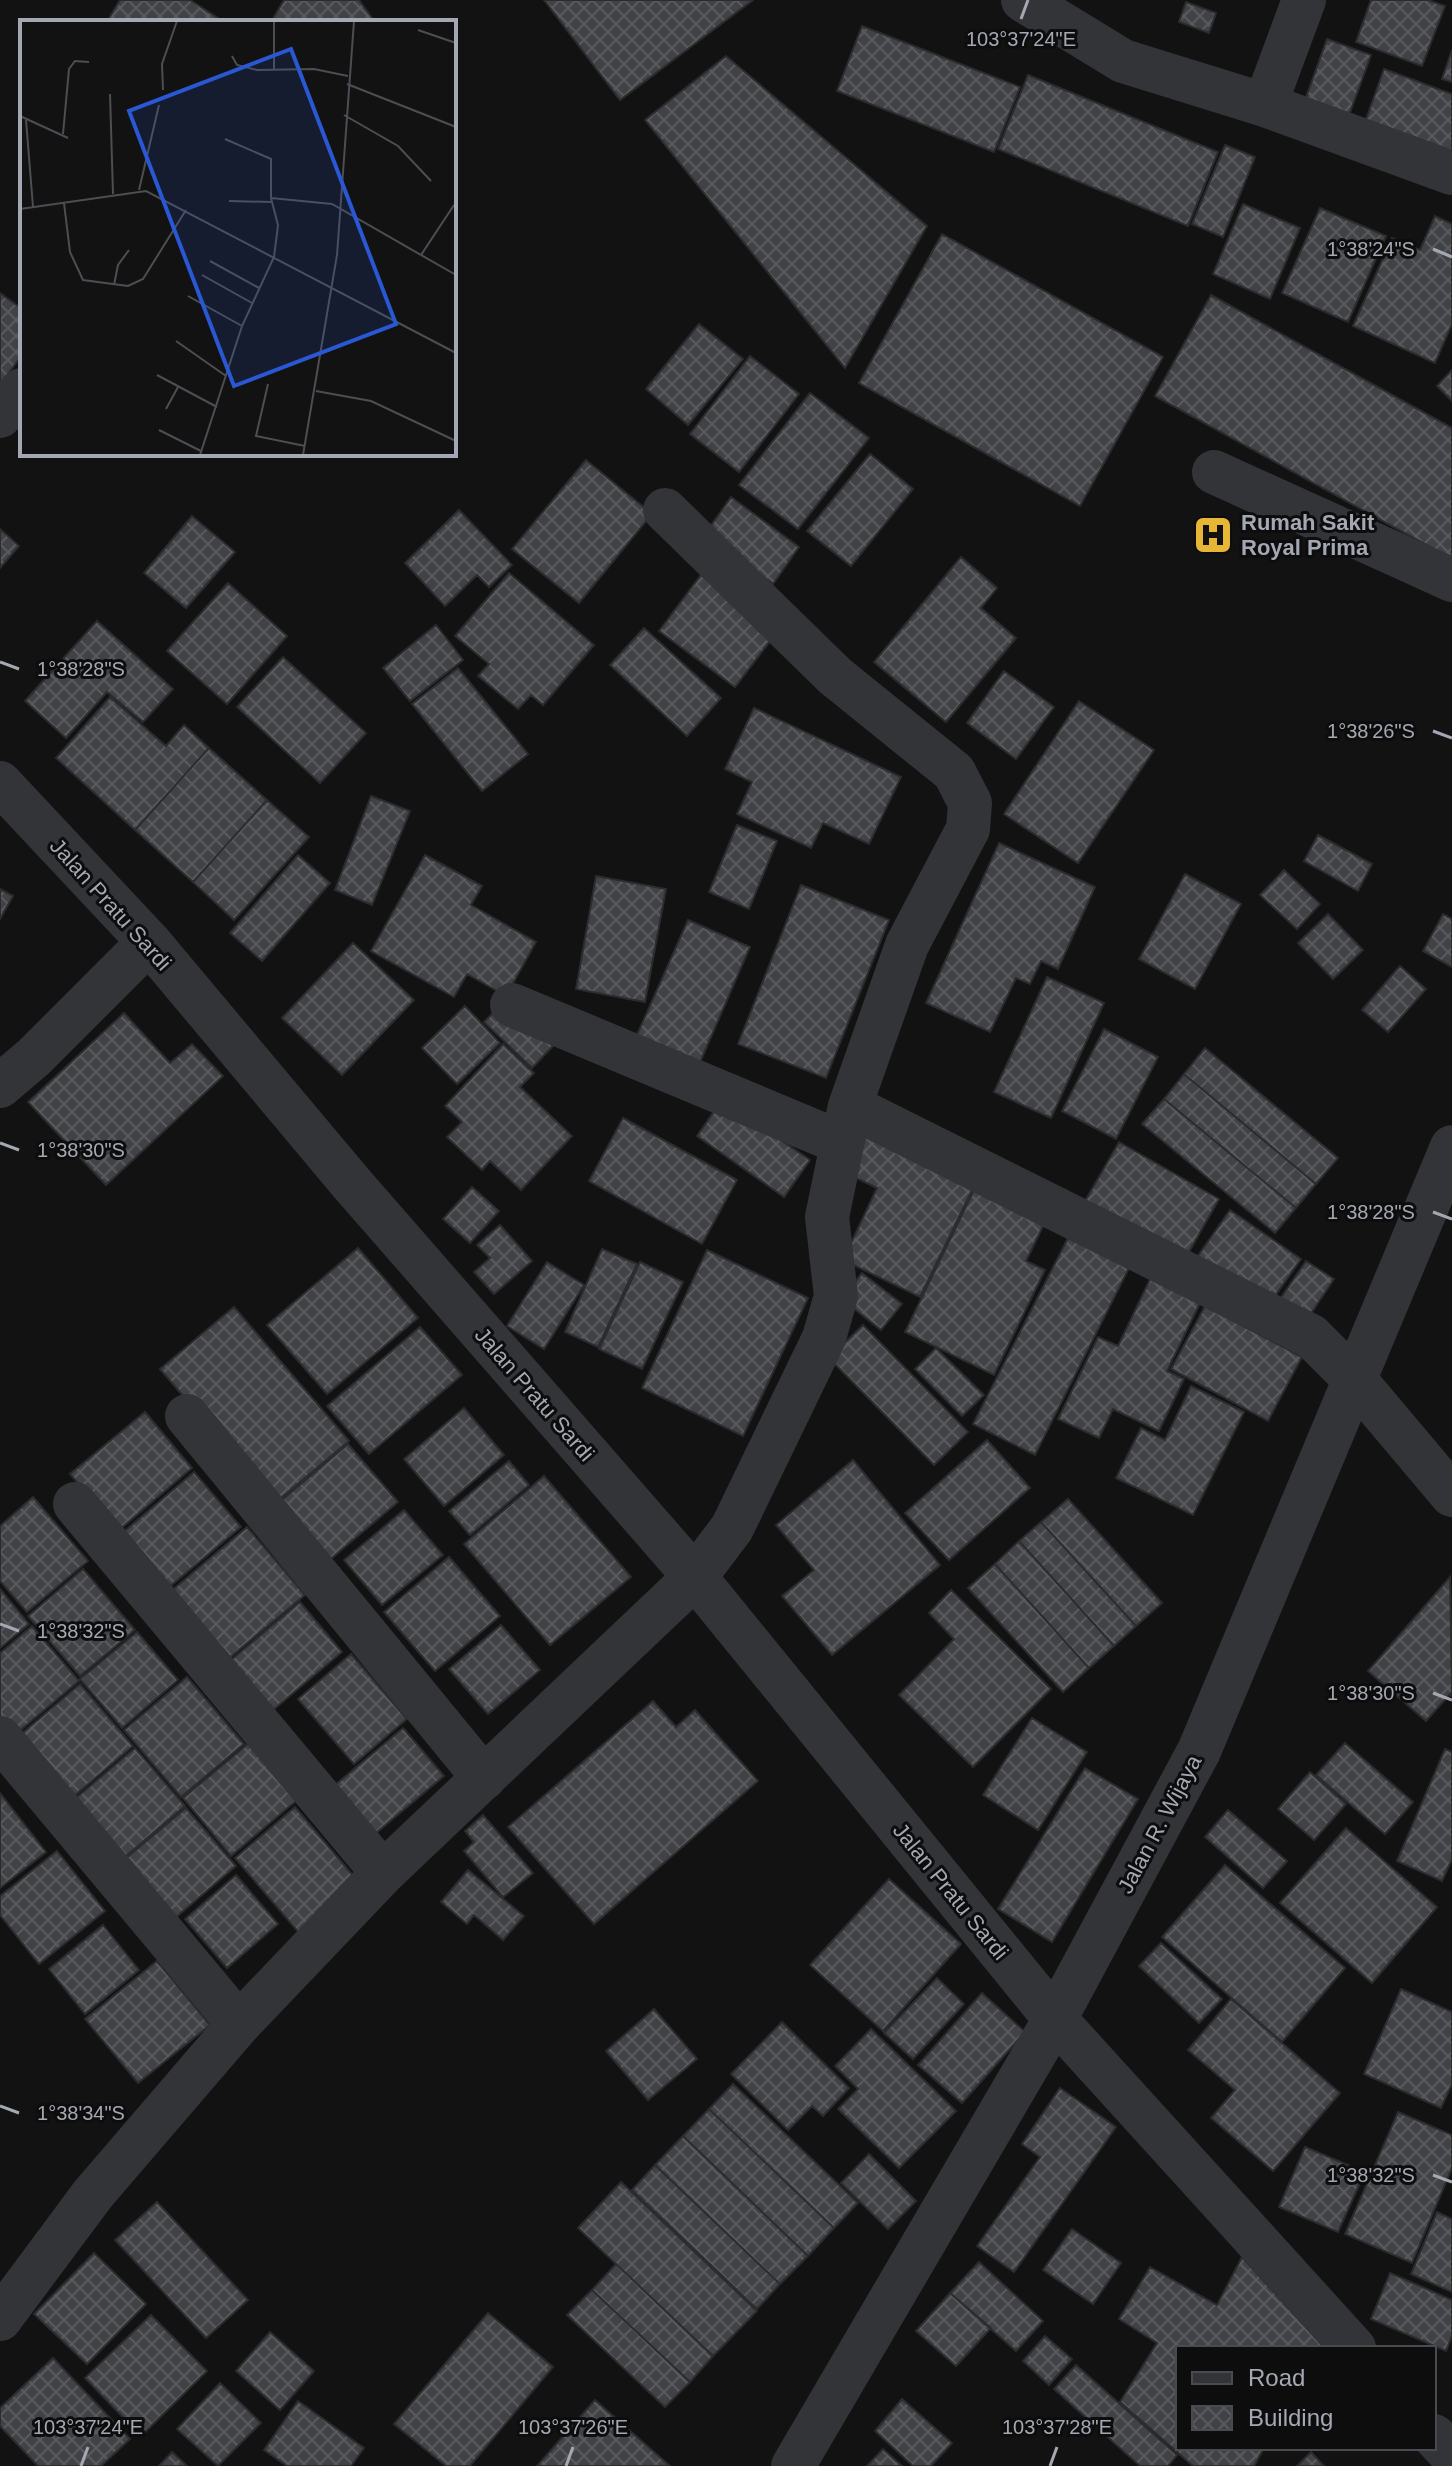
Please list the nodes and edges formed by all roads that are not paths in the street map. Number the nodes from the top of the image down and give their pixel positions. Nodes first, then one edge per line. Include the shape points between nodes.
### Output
1 (1023, 0) edge
2 (1304, 0) edge
3 (1265, 105) junction
4 (1452, 173) edge
5 (20, 392) edge
6 (0, 416) edge
7 (1214, 472) dead end
8 (665, 510) dead end
9 (1452, 580) edge
10 (0, 783) edge
11 (149, 942) junction
12 (512, 1005) dead end
13 (0, 1086) edge
14 (846, 1124) junction
15 (1452, 1147) edge
16 (1355, 1380) junction
17 (187, 1416) dead end
18 (1452, 1495) edge
19 (75, 1504) dead end
20 (695, 1577) junction
21 (0, 1738) edge
22 (484, 1778) junction
23 (383, 1873) junction
24 (1055, 2019) junction
25 (239, 2024) junction
26 (0, 2319) edge
27 (1352, 2346) edge
28 (1436, 2438) edge
29 (1452, 2455) edge
30 (793, 2466) edge

1 - 3 street via 1123,61
2 - 3 street
3 - 4 street
5 - 6 street
7 - 9 street
8 - 14 street via 835,676 954,772 970,803 968,829 907,945
10 - 11 street, Jalan Pratu Sardi
11 - 13 street
11 - 20 street, Jalan Pratu Sardi
12 - 14 street
14 - 16 street via 1311,1336
14 - 20 street via 827,1217 836,1296 832,1315 732,1528
15 - 16 street, Jalan R. Wijaya
16 - 18 street
16 - 24 street, Jalan R. Wijaya via 1199,1751
17 - 22 street
19 - 23 street
20 - 22 street
20 - 24 street, Jalan Pratu Sardi
21 - 25 street
22 - 23 street
23 - 25 street
24 - 27 street, Jalan Pratu Sardi
24 - 30 street, Jalan R. Wijaya
25 - 26 street via 93,2194
28 - 29 street

